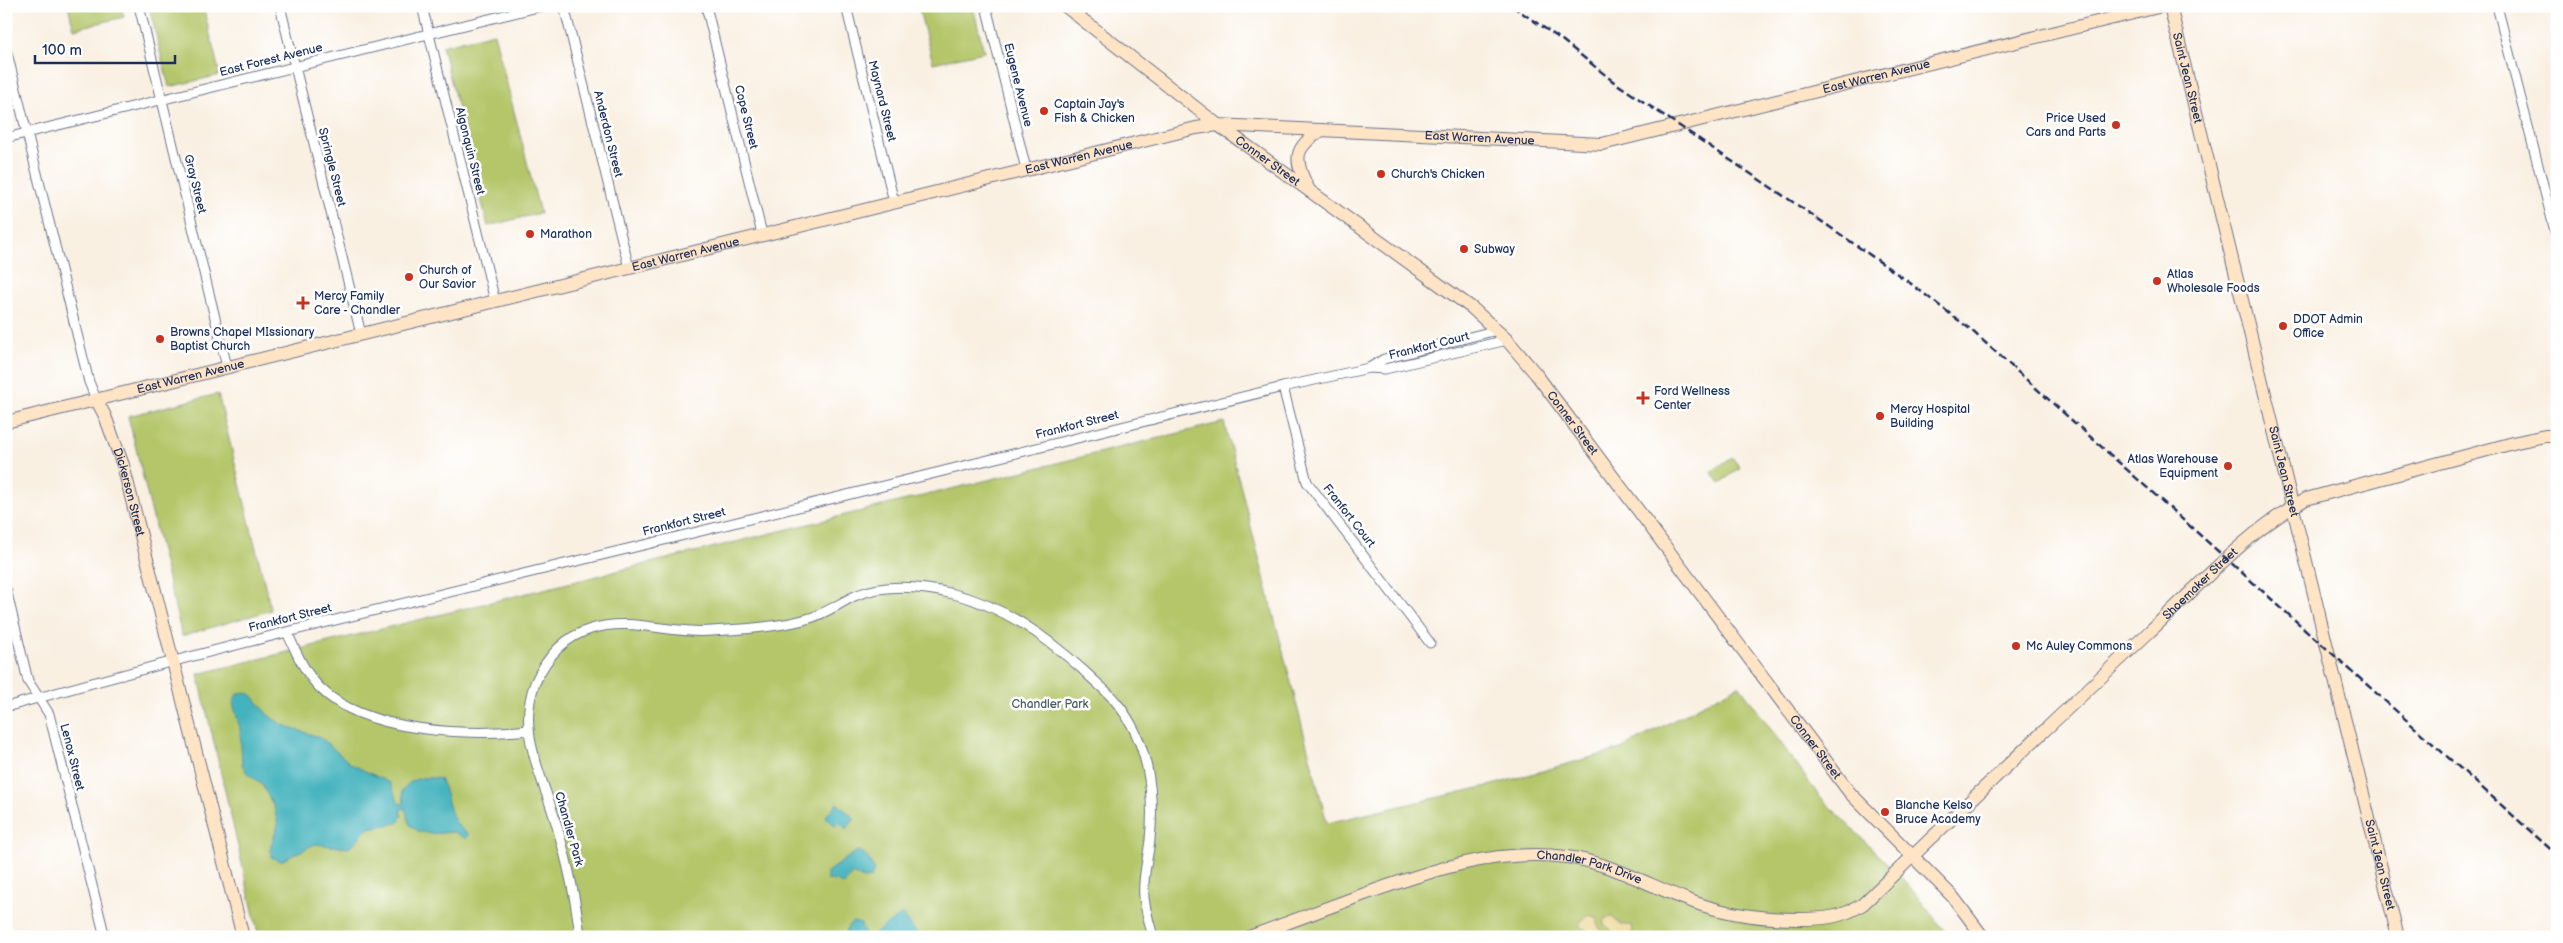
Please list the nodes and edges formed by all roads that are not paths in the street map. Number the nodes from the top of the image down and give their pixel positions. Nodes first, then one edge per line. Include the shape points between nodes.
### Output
1 (138, 6) edge
2 (280, 6) edge
3 (422, 6) edge
4 (542, 6) edge
5 (564, 6) edge
6 (706, 6) edge
7 (846, 6) edge
8 (986, 6) edge
9 (1065, 6) edge
10 (2162, 6) edge
11 (2170, 6) edge
12 (2497, 6) edge
13 (429, 34) junction
14 (6, 49) edge
15 (295, 67) junction
16 (162, 100) junction
17 (1218, 125) junction
18 (1322, 130) junction
19 (27, 133) junction
20 (6, 138) edge
21 (1026, 169) junction
22 (1311, 192) junction
23 (894, 202) junction
24 (762, 234) junction
25 (2557, 239) edge
26 (629, 268) junction
27 (495, 301) junction
28 (1497, 330) junction
29 (361, 334) junction
30 (1507, 340) junction
31 (227, 367) junction
32 (1369, 368) junction
33 (1284, 386) junction
34 (96, 399) junction
35 (6, 422) edge
36 (2557, 436) edge
37 (2293, 506) junction
38 (6, 589) edge
39 (287, 632) junction
40 (1430, 643) dead end
41 (173, 660) junction
42 (39, 698) junction
43 (6, 707) edge
44 (528, 730) junction
45 (1913, 855) junction
46 (105, 937) edge
47 (242, 937) edge
48 (580, 937) edge
49 (1153, 937) edge
50 (1248, 937) edge
51 (1983, 937) edge
52 (2398, 937) edge

1 - 16 street, Gray Street
2 - 15 street, Springle Street
3 - 13 street, Algonquin Street
4 - 13 street, East Forest Avenue
5 - 26 street, Anderdon Street
6 - 24 street, Cope Street
7 - 23 street, Maynard Street
8 - 21 street, Eugene Avenue
9 - 17 main road, Conner Street
10 - 18 main road, East Warren Avenue via 1602,144
11 - 37 main road, Saint Jean Street
12 - 25 street
13 - 15 street, East Forest Avenue
13 - 27 street, Algonquin Street
14 - 19 street, Dickerson Street
15 - 16 street, East Forest Avenue
15 - 29 street, Springle Street
16 - 19 street, East Forest Avenue
16 - 31 street, Gray Street
17 - 18 main road, East Warren Avenue
17 - 21 main road, East Warren Avenue
17 - 22 main road, Conner Street
18 - 22 main road via 1306,140 1298,152 1300,172
19 - 20 street, East Forest Avenue
19 - 34 street, Dickerson Street
21 - 23 main road, East Warren Avenue
22 - 28 main road, Conner Street via 1472,308
23 - 24 main road, East Warren Avenue
24 - 26 main road, East Warren Avenue
26 - 27 main road, East Warren Avenue
27 - 29 main road, East Warren Avenue
28 - 30 main road, Conner Street
28 - 32 street, Frankfort Court via 1384,359
29 - 31 main road, East Warren Avenue
30 - 32 street, Frankfort Court via 1385,369
30 - 45 main road, Conner Street via 1536,374 1830,768 1850,793
31 - 34 main road, East Warren Avenue
32 - 33 street, Frankfort Street
33 - 39 street, Frankfort Street
33 - 40 street, Franfort Court via 1307,482
34 - 35 main road, East Warren Avenue
34 - 41 main road, Dickerson Street via 123,465
36 - 37 main road, Shoemaker Street via 2516,442 2306,499
37 - 45 main road, Shoemaker Street via 2271,520 2228,558
37 - 52 main road, Saint Jean Street
38 - 42 street, Lenox Street via 28,682
39 - 41 street, Frankfort Street
39 - 44 street via 310,677 329,696 352,709 396,723 440,731
41 - 42 street, Frankfort Street
41 - 47 main road, Dickerson Street
42 - 43 street, Frankfort Street
42 - 46 street, Lenox Street via 49,714
44 - 48 street, Chandler Park via 539,778 548,796 563,848
44 - 49 street, Chandler Park via 529,702 544,665 563,644 589,629 620,624 709,632 790,622 814,617 866,592 889,588 933,590 976,601 1021,621 1056,646 1116,702 1134,729 1144,752 1151,796 1152,820 1143,882
45 - 50 main road, Chandler Park Drive via 1863,904 1837,918 1784,919 1737,914 1690,901 1600,864 1566,857 1528,855 1454,864
45 - 51 main road, Conner Street via 1954,897

